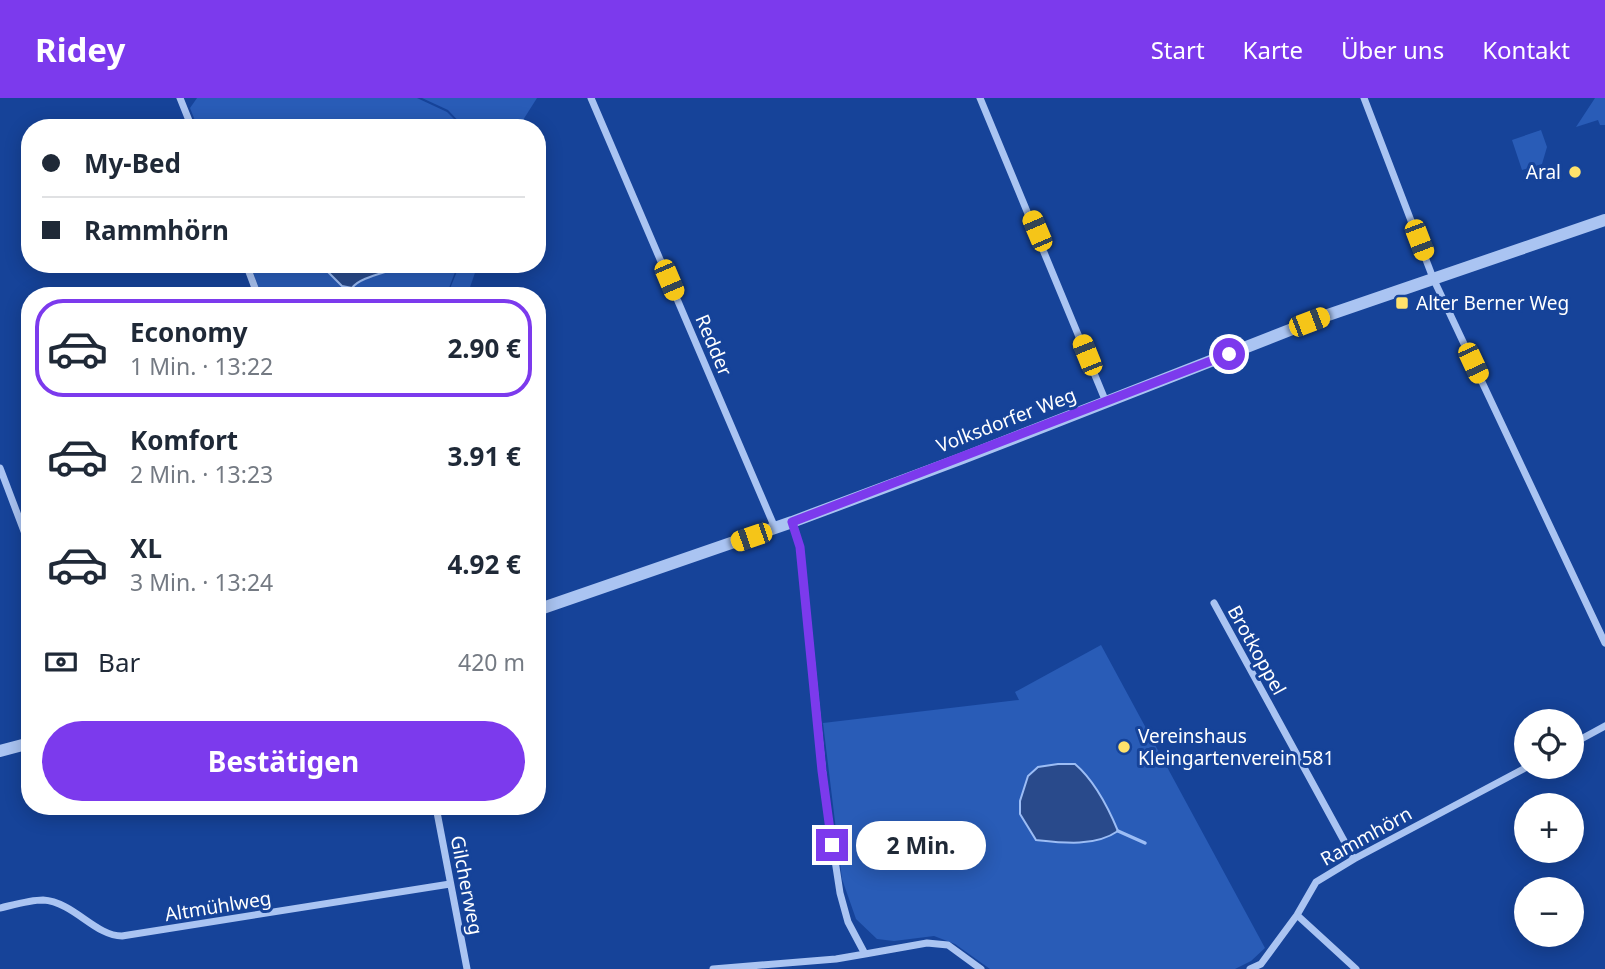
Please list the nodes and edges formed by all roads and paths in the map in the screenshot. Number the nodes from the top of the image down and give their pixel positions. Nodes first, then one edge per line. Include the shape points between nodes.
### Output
1 (180, 98) edge
2 (591, 98) edge
3 (980, 98) edge
4 (1364, 98) edge
5 (188, 119) edge
6 (1605, 220) edge
7 (1433, 278) junction
8 (1106, 402) junction
9 (0, 468) edge
10 (792, 522) junction
11 (21, 523) edge
12 (775, 528) junction
13 (1214, 603) dead end
14 (546, 607) edge
15 (1605, 643) edge
16 (1605, 726) edge
17 (1584, 737) edge
18 (21, 745) edge
19 (0, 751) edge
20 (1514, 774) edge
21 (437, 815) edge
22 (1354, 859) junction
23 (450, 884) junction
24 (0, 908) edge
25 (1297, 915) junction
26 (865, 954) junction
27 (467, 969) edge
28 (713, 969) edge
29 (981, 969) edge
30 (1250, 969) edge
31 (1356, 969) edge

1 - 5 street
2 - 12 street, Redder
3 - 8 street
4 - 7 street
6 - 7 street, Volksdorfer Weg
7 - 8 street, Volksdorfer Weg
7 - 15 street
8 - 10 street, Volksdorfer Weg
9 - 11 street
10 - 12 street, Volksdorfer Weg
10 - 26 street via 800,547 825,795 840,893 848,922
12 - 14 street, Volksdorfer Weg
13 - 22 street, Brotkoppel
16 - 17 street
18 - 19 street
20 - 22 street, Rammhörn
21 - 23 street, Gilcherweg
22 - 25 street, Rammhörn via 1316,882
23 - 24 street, Altmühlweg via 121,936 112,936 66,906 43,900
23 - 27 street, Gilcherweg
25 - 30 street, Rammhörn via 1261,964
25 - 31 street
26 - 28 street
26 - 29 street via 927,943 948,945

